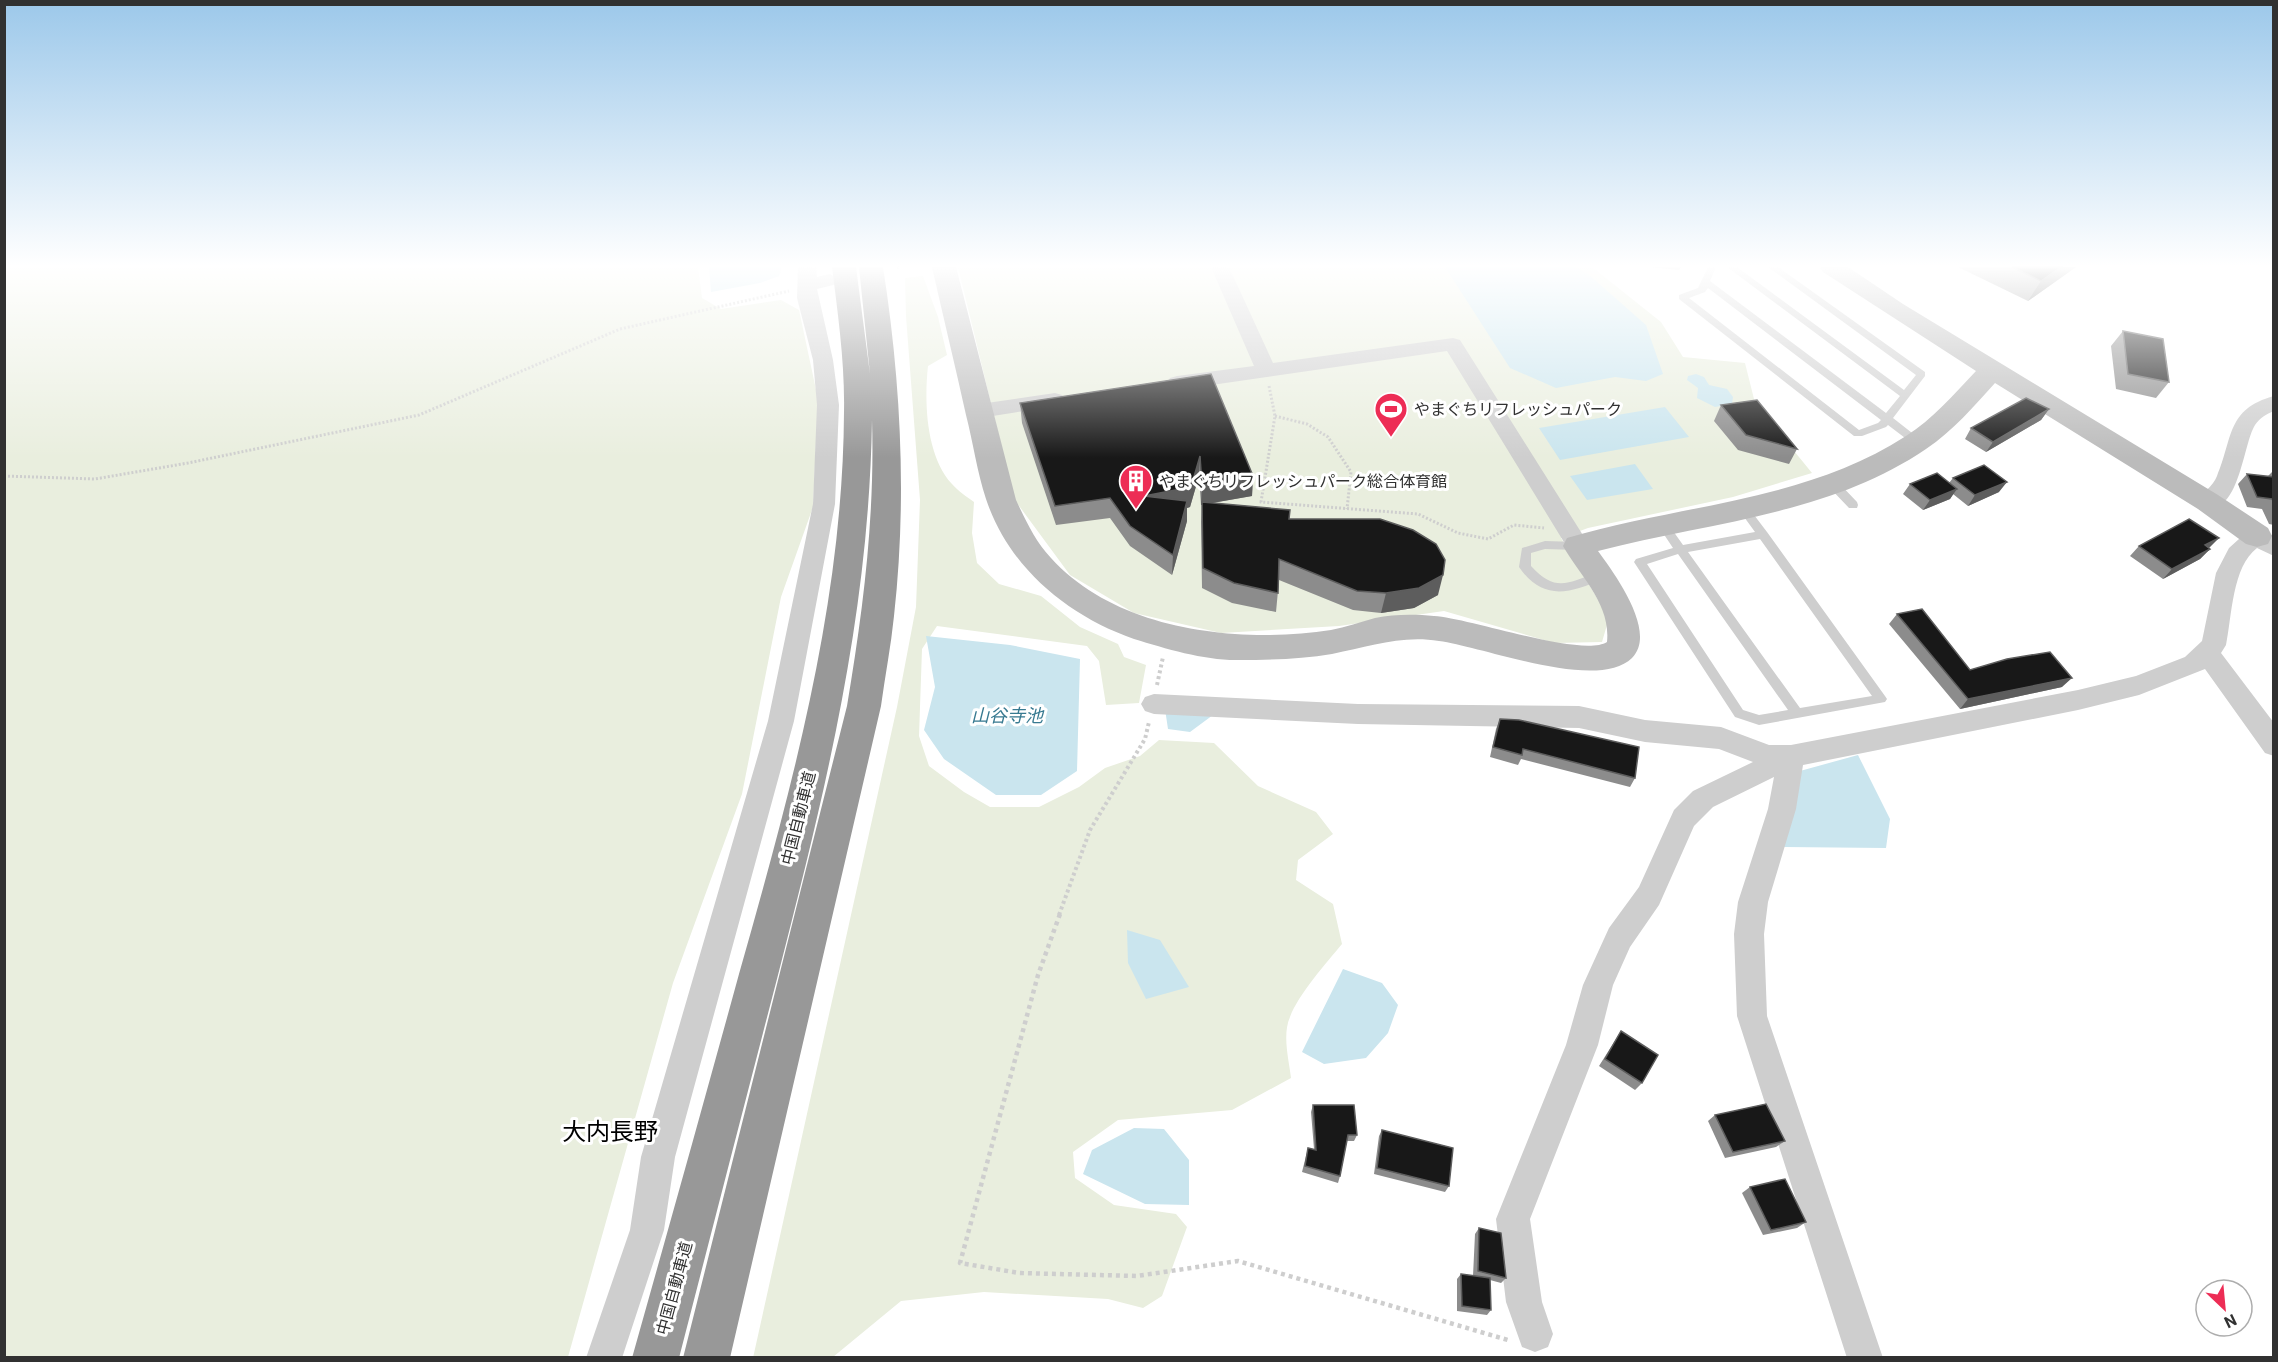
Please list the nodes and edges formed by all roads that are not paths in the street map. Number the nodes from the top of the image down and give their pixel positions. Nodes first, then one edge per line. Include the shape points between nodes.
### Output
1 (815, 331) edge
2 (853, 331) edge
3 (880, 331) edge
4 (960, 331) edge
5 (1248, 331) edge
6 (1725, 331) edge
7 (1770, 331) edge
8 (1817, 331) edge
9 (1861, 331) edge
10 (1930, 331) edge
11 (1266, 370) junction
12 (1991, 370) junction
13 (1151, 386) edge
14 (1905, 395) junction
15 (1071, 398) edge
16 (2274, 403) edge
17 (980, 411) junction
18 (1887, 418) junction
19 (1917, 442) junction
20 (1833, 484) junction
21 (2208, 502) junction
22 (1853, 505) dead end
23 (1744, 510) junction
24 (1662, 524) junction
25 (1763, 535) junction
26 (1574, 538) junction
27 (2266, 542) edge
28 (1680, 549) junction
29 (1599, 576) junction
30 (2206, 654) junction
31 (1154, 704) road end
32 (1797, 714) junction
33 (2274, 745) edge
34 (1791, 756) junction
35 (1535, 1334) dead end
36 (604, 1358) edge
37 (655, 1358) edge
38 (706, 1358) edge
39 (1865, 1358) edge

1 - 36 street via 828,405 824,504 781,721 658,1157 647,1230
2 - 37 highway, 中国自動車道 via 858,411 851,548 840,633 773,922
3 - 38 highway via 887,408 886,513 880,604 864,706
4 - 17 street
5 - 11 street
6 - 18 lane via 1858,434 1882,425
7 - 18 lane
8 - 14 lane
9 - 14 lane via 1922,374
10 - 12 street
11 - 13 street
11 - 26 street via 1453,344
12 - 19 street via 1957,408
12 - 21 street
14 - 18 lane
15 - 17 street
16 - 21 street via 2264,405 2250,416 2240,431 2231,475 2220,494
17 - 29 street via 1001,500 1020,539 1041,567 1076,596 1128,624 1167,637 1237,648 1280,648 1393,628 1436,628 1595,660 1622,648 1625,635 1621,614
18 - 19 lane
19 - 20 street
20 - 22 lane
20 - 23 street
21 - 27 street
23 - 24 street
23 - 25 lane
24 - 26 street
24 - 28 lane
25 - 28 lane
25 - 32 lane via 1881,699
26 - 29 street
26 - 29 lane via 1526,552 1525,567 1538,582 1558,589
27 - 30 street via 2241,548 2228,573 2214,645
28 - 32 lane
28 - 32 lane via 1640,562 1739,714 1759,720
30 - 33 street via 2222,670
30 - 34 street via 2194,664 2139,685
31 - 34 street via 1358,714 1579,717 1645,731 1721,738 1768,756
34 - 35 street via 1703,799 1684,818 1648,896 1619,939 1598,986 1582,1045 1513,1218 1524,1302
34 - 39 street via 1782,808 1753,902 1749,934 1752,1016

